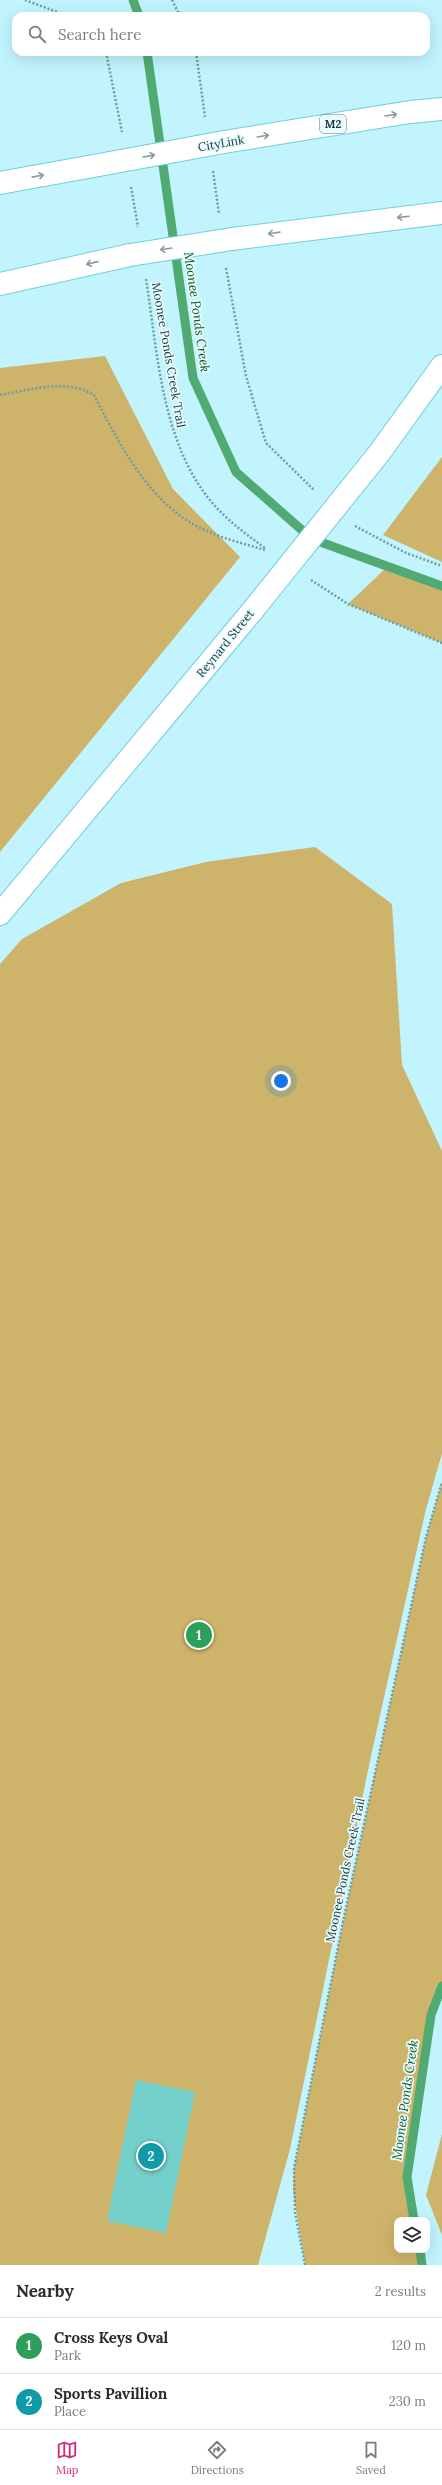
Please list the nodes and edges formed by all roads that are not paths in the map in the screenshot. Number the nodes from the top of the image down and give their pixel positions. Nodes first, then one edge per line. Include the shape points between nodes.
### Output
1 (442, 110) edge
2 (0, 183) edge
3 (442, 213) edge
4 (0, 284) edge
5 (441, 369) edge
6 (0, 914) edge

2 -> 1 main road, CityLink / M2, bridge via 224,142 410,112
3 -> 4 main road, bridge via 232,239 130,255
5 - 6 main road, Reynard Street, bridge via 380,452 253,610

